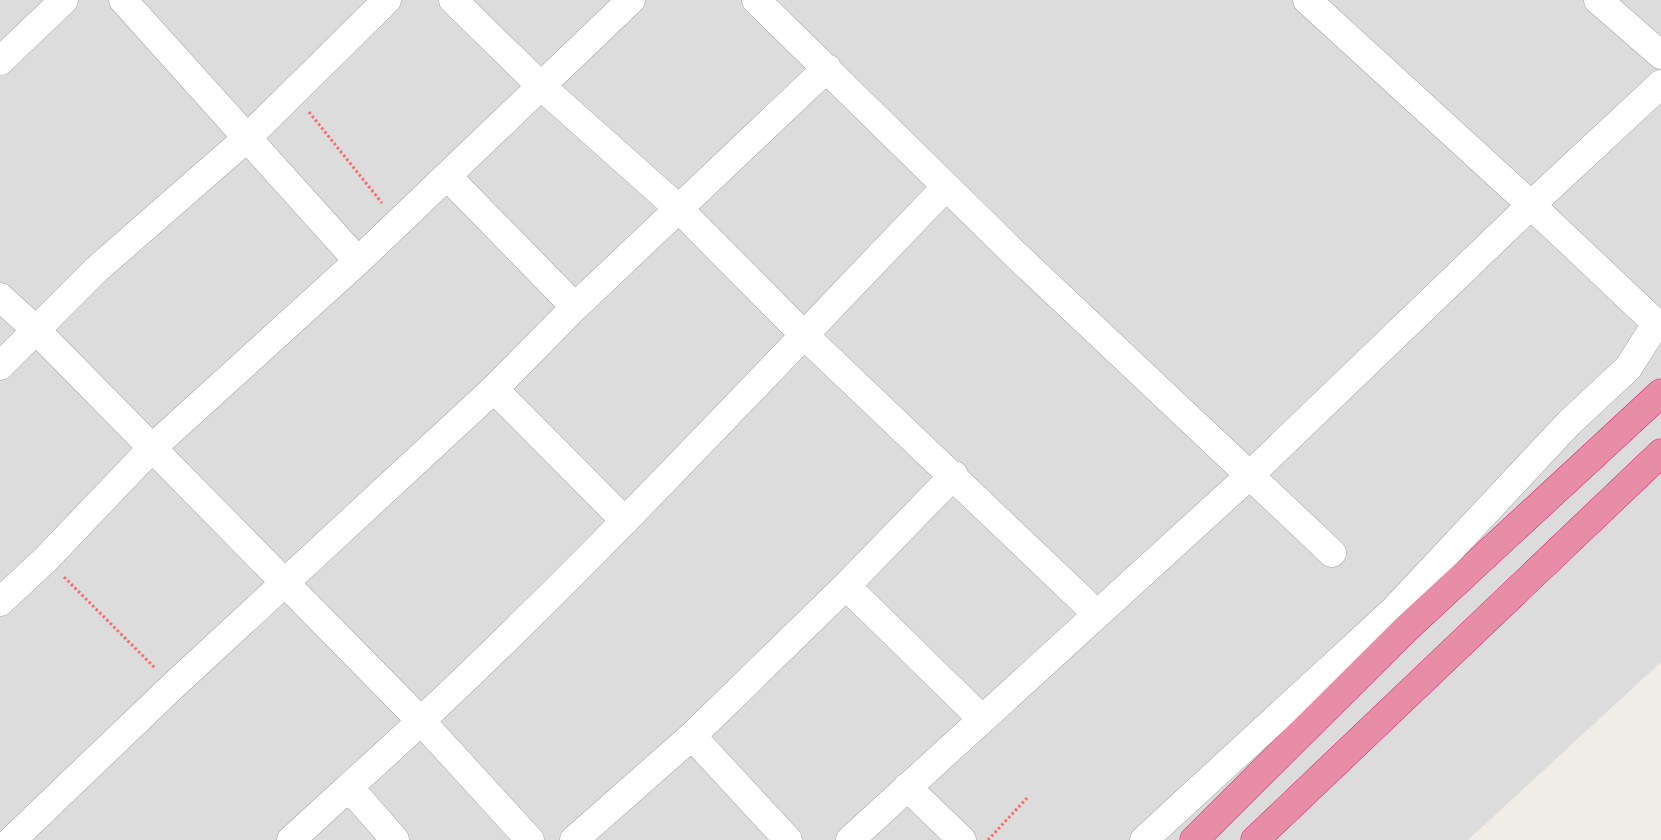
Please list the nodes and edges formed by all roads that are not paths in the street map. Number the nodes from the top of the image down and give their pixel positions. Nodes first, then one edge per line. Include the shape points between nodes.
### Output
1 (64, 0) edge
2 (123, 0) edge
3 (387, 0) edge
4 (453, 0) edge
5 (631, 0) edge
6 (756, 0) edge
7 (1307, 0) edge
8 (1598, 0) edge
9 (1661, 55) edge
10 (0, 60) edge
11 (827, 68) junction
12 (1661, 84) edge
13 (541, 86) junction
14 (247, 138) junction
15 (447, 176) junction
16 (946, 187) junction
17 (1531, 205) junction
18 (679, 209) junction
19 (358, 261) junction
20 (0, 297) edge
21 (575, 308) junction
22 (1658, 326) edge
23 (35, 329) junction
24 (804, 334) junction
25 (0, 366) edge
26 (494, 389) junction
27 (1661, 394) edge
28 (152, 448) junction
29 (1661, 453) edge
30 (954, 475) junction
31 (1250, 475) junction
32 (625, 521) junction
33 (1332, 552) dead end
34 (285, 582) junction
35 (846, 586) junction
36 (0, 602) edge
37 (1097, 614) junction
38 (982, 719) junction
39 (422, 722) junction
40 (692, 736) junction
41 (349, 787) junction
42 (907, 787) junction
43 (12, 840) edge
44 (291, 840) edge
45 (395, 840) edge
46 (530, 840) edge
47 (574, 840) edge
48 (788, 840) edge
49 (850, 840) edge
50 (962, 840) edge
51 (1144, 840) edge
52 (1194, 840) edge
53 (1255, 840) edge

1 - 10 street
2 - 14 street
3 - 14 street
4 - 13 street
5 - 13 street
6 - 11 street
7 - 17 street
8 - 9 street
11 - 16 street
11 - 18 street
12 - 17 street
13 - 15 street
13 - 18 street
14 - 19 street
14 - 23 street via 97,269
15 - 19 street
15 - 21 street
16 - 24 street
16 - 31 street
17 - 22 street
17 - 31 street
18 - 21 street
18 - 24 street
19 - 28 street
20 - 23 street
21 - 26 street
22 - 51 street via 1628,368 1569,423 1393,610
23 - 25 street
23 - 28 street
24 - 30 street
24 - 32 street
26 - 32 street
26 - 34 street
27 - 52 highway via 1408,627
28 - 34 street
28 - 36 street
29 - 53 highway
30 - 35 street
30 - 37 street
31 - 33 street
31 - 37 street
32 - 39 street
34 - 39 street
34 - 43 street
35 - 38 street
35 - 40 street
37 - 38 street
38 - 42 street
39 - 41 street
39 - 46 street
40 - 47 street
40 - 48 street
41 - 44 street
41 - 45 street
42 - 49 street
42 - 50 street

